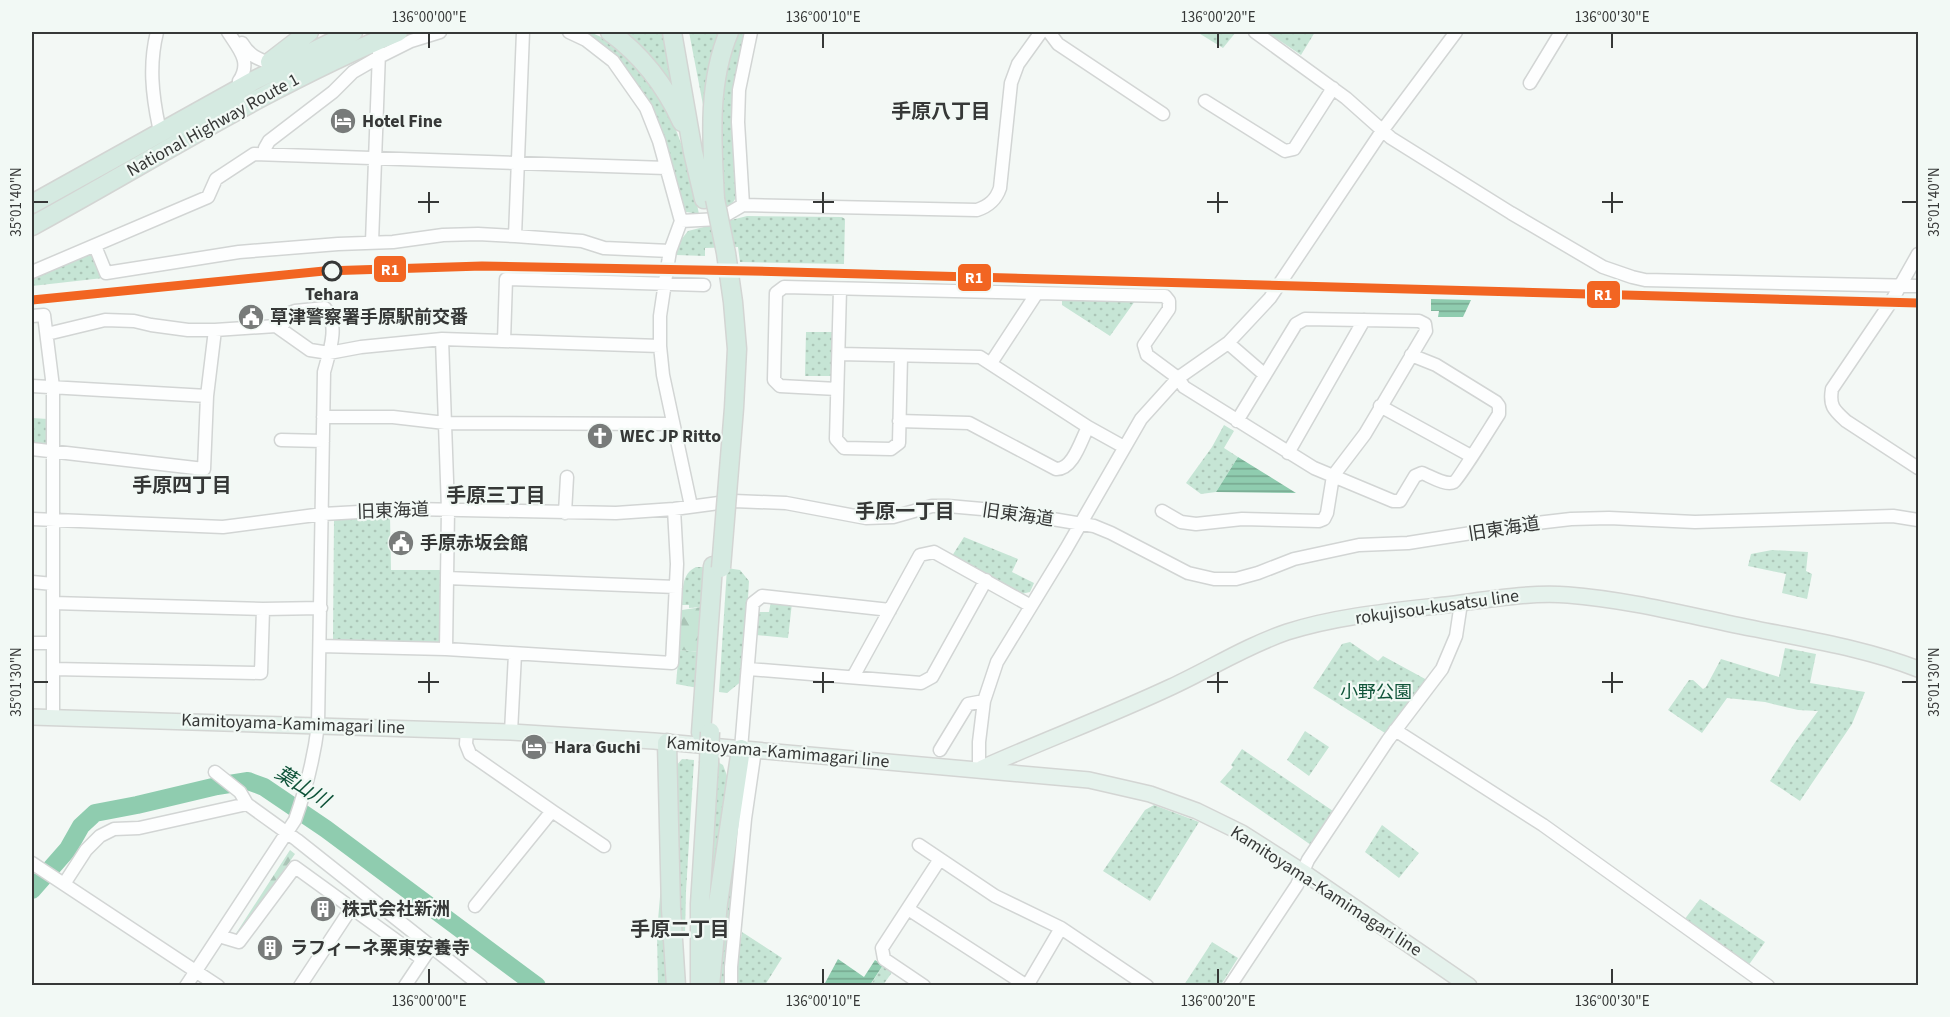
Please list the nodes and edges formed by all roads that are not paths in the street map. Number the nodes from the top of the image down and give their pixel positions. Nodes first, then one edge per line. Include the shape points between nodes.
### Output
1 (157, 32) edge
2 (228, 32) edge
3 (236, 32) edge
4 (309, 32) edge
5 (353, 32) edge
6 (398, 32) edge
7 (440, 32) edge
8 (523, 32) edge
9 (569, 32) edge
10 (610, 32) edge
11 (672, 32) edge
12 (684, 32) edge
13 (729, 32) edge
14 (751, 32) edge
15 (1041, 32) edge
16 (1049, 32) edge
17 (1255, 32) edge
18 (1456, 32) edge
19 (1561, 32) edge
20 (379, 48) junction
21 (269, 68) junction
22 (239, 81) junction
23 (294, 81) junction
24 (1530, 82) dead end
25 (1333, 88) junction
26 (1205, 101) dead end
27 (1163, 114) dead end
28 (159, 127) junction
29 (1382, 131) junction
30 (693, 152) junction
31 (264, 154) junction
32 (374, 157) junction
33 (518, 162) junction
34 (666, 168) junction
35 (710, 199) junction
36 (32, 203) edge
37 (743, 205) junction
38 (681, 221) junction
39 (32, 226) edge
40 (515, 236) junction
41 (372, 242) junction
42 (95, 246) junction
43 (670, 251) junction
44 (1918, 254) edge
45 (32, 272) edge
46 (664, 284) junction
47 (704, 285) dead end
48 (1899, 286) junction
49 (1918, 286) edge
50 (840, 289) junction
51 (1037, 293) junction
52 (32, 316) edge
53 (1364, 320) junction
54 (275, 327) junction
55 (215, 330) junction
56 (46, 334) junction
57 (442, 339) junction
58 (504, 341) junction
59 (1228, 343) junction
60 (660, 346) junction
61 (329, 353) junction
62 (839, 354) junction
63 (1411, 355) junction
64 (901, 356) junction
65 (991, 363) junction
66 (1265, 375) junction
67 (1178, 378) junction
68 (32, 386) edge
69 (53, 387) junction
70 (837, 389) junction
71 (207, 396) junction
72 (1380, 406) junction
73 (323, 417) junction
74 (899, 421) junction
75 (1237, 421) junction
76 (445, 423) junction
77 (673, 424) junction
78 (1088, 427) junction
79 (281, 440) dead end
80 (323, 441) junction
81 (1124, 447) junction
82 (32, 450) edge
83 (54, 451) junction
84 (1288, 453) junction
85 (1471, 456) junction
86 (1918, 468) edge
87 (1333, 476) junction
88 (567, 477) dead end
89 (691, 506) junction
90 (448, 509) junction
91 (674, 509) junction
92 (1162, 511) dead end
93 (565, 513) junction
94 (323, 514) junction
95 (32, 519) edge
96 (52, 520) junction
97 (1918, 520) edge
98 (1081, 524) junction
99 (447, 578) junction
100 (986, 580) junction
101 (32, 582) edge
102 (53, 584) junction
103 (676, 587) junction
104 (54, 603) junction
105 (1461, 603) junction
106 (1031, 606) junction
107 (321, 608) junction
108 (263, 609) junction
109 (890, 610) junction
110 (32, 643) edge
111 (53, 643) junction
112 (320, 646) junction
113 (446, 649) junction
114 (515, 654) junction
115 (53, 669) junction
116 (749, 669) junction
117 (1918, 669) edge
118 (854, 677) junction
119 (984, 701) junction
120 (32, 717) edge
121 (53, 717) junction
122 (318, 725) junction
123 (467, 730) junction
124 (1395, 730) junction
125 (511, 732) junction
126 (667, 743) junction
127 (748, 750) junction
128 (940, 750) dead end
129 (704, 763) junction
130 (979, 769) junction
131 (215, 772) dead end
132 (247, 804) junction
133 (552, 811) junction
134 (286, 834) junction
135 (919, 845) dead end
136 (604, 846) dead end
137 (940, 859) junction
138 (34, 865) edge
139 (1303, 872) junction
140 (61, 882) junction
141 (475, 906) dead end
142 (352, 907) junction
143 (908, 909) junction
144 (1060, 928) junction
145 (219, 936) junction
146 (432, 948) junction
147 (422, 959) junction
148 (195, 972) junction
149 (186, 986) edge
150 (218, 986) edge
151 (300, 986) edge
152 (405, 986) edge
153 (481, 986) edge
154 (676, 986) edge
155 (692, 986) edge
156 (701, 986) edge
157 (710, 986) edge
158 (732, 986) edge
159 (924, 986) edge
160 (1147, 986) edge
161 (1230, 986) edge
162 (1469, 986) edge
163 (1768, 986) edge

1 - 28 street via 152,79
2 - 22 street via 245,59
3 - 21 street via 249,53
4 - 21 highway
5 - 21 highway, National Highway Route 1
6 - 20 highway, National Highway Route 1
7 - 20 street
8 - 33 street
9 - 34 street via 614,61 631,84 646,108
10 - 30 highway via 656,75 677,111
11 - 30 highway
12 - 35 highway
13 - 35 highway via 714,90
14 - 37 street via 739,90
15 - 37 street via 1018,64 1011,83 1000,188 985,207 977,210
16 - 27 street via 1058,44
17 - 25 street
18 - 29 street
19 - 24 street
20 - 23 highway, National Highway Route 1 via 358,48
20 - 31 street via 333,92 269,141
20 - 32 street
21 - 22 highway
21 - 23 highway via 272,81
21 - 36 highway, National Highway Route 1
22 - 28 highway
23 - 39 highway, National Highway Route 1
25 - 26 street via 1294,149 1285,151
25 - 29 street
28 - 36 highway
29 - 48 street via 1511,213 1603,267 1632,278
29 - 59 street via 1270,297
30 - 35 highway
31 - 32 street
31 - 42 street via 254,154 222,173 208,197
32 - 33 street
32 - 41 street
33 - 34 street
33 - 40 street
34 - 38 street
35 - 129 highway, bridge via 726,254 737,349
37 - 38 street via 719,219
38 - 43 street
40 - 41 street via 443,234
40 - 43 street via 582,241 604,248
41 - 42 street via 239,252 106,273
42 - 45 street
43 - 46 street
44 - 48 street
46 - 47 street
46 - 58 street via 506,279
46 - 60 street
48 - 49 street
48 - 86 street via 1832,389 1830,402 1846,421
50 - 51 street
50 - 62 street
50 - 70 street via 784,287 776,293 775,304 774,380 780,386
51 - 65 street
51 - 67 street via 1164,297 1170,301 1169,309 1144,345 1147,355
52 - 56 street via 44,315
53 - 63 street via 1425,324 1426,331
53 - 66 street via 1305,320 1296,324
53 - 84 street
54 - 55 street
54 - 61 street via 310,350
54 - 61 street via 295,311 325,308 331,315
55 - 56 street via 105,320
55 - 71 street
56 - 69 street
57 - 58 street
57 - 61 street
57 - 76 street
58 - 60 street
59 - 66 street
59 - 67 street
60 - 77 street
61 - 73 street via 324,372
62 - 64 street
62 - 70 street
63 - 72 street
63 - 85 street via 1436,365 1499,406 1499,414
64 - 65 street via 980,357
64 - 74 street
65 - 78 street
66 - 75 street
67 - 75 street via 1184,387
67 - 81 street via 1141,418
68 - 69 street
69 - 71 street
69 - 83 street
70 - 74 street via 836,440 844,448 891,449 898,443
71 - 83 street via 204,469
72 - 85 street
72 - 87 street via 1365,434
73 - 76 street via 393,417
73 - 80 street
74 - 78 street via 969,423 1062,470 1068,466
75 - 84 street
76 - 77 street
76 - 90 street
77 - 89 street
78 - 81 street
79 - 80 street
80 - 94 street
81 - 98 street
82 - 83 street
83 - 96 street
84 - 87 street
85 - 87 street via 1454,482 1422,473 1415,476 1400,501
87 - 92 street via 1327,513 1319,521 1242,519 1196,524 1181,522
88 - 93 street
89 - 91 street, 旧東海道
89 - 98 street, 旧東海道 via 734,501 786,503 866,518 948,506
90 - 93 street, 旧東海道
90 - 94 street, 旧東海道
90 - 99 street
91 - 93 street, 旧東海道
91 - 103 street
94 - 96 street, 旧東海道 via 223,527
94 - 107 street
95 - 96 street, 旧東海道
96 - 102 street
97 - 98 street, 旧東海道 via 1893,516 1695,522 1571,519 1418,542 1359,545 1294,559 1236,579 1188,573 1111,533
98 - 106 street
99 - 103 street
99 - 113 street
100 - 106 street
100 - 109 street via 934,552 920,555
100 - 118 street via 932,677 921,683
101 - 102 street
102 - 104 street
103 - 114 street via 672,663
104 - 108 street
104 - 111 street
105 - 117 main road, rokujisou-kusatsu line via 1530,594 1603,599 1802,638
105 - 124 street via 1456,636 1442,669
105 - 130 main road, rokujisou-kusatsu line via 1315,624 1286,633 1092,723
106 - 119 street via 997,662
107 - 108 street
107 - 112 street
108 - 115 street via 261,673
109 - 116 street via 762,596 753,603
109 - 118 street
110 - 111 street
111 - 115 street
112 - 113 street
112 - 122 street
113 - 114 street
114 - 125 street
115 - 121 street
116 - 118 street
116 - 127 street
119 - 128 street via 968,704
119 - 130 street
120 - 121 main road, Kamitoyama-Kamimagari line
121 - 122 main road, Kamitoyama-Kamimagari line
122 - 123 main road, Kamitoyama-Kamimagari line
122 - 134 street via 304,796
123 - 125 main road, Kamitoyama-Kamimagari line
123 - 133 street via 470,754
124 - 139 street
124 - 163 street via 1543,825
125 - 126 main road, Kamitoyama-Kamimagari line
126 - 127 main road, Kamitoyama-Kamimagari line
126 - 154 highway
127 - 130 main road, Kamitoyama-Kamimagari line
127 - 157 highway via 717,915
127 - 158 street
129 - 155 highway via 690,905
129 - 156 highway
130 - 139 main road, Kamitoyama-Kamimagari line via 1089,780 1150,794 1242,833
131 - 132 street via 240,792
132 - 134 street
132 - 140 street via 139,828 114,829 100,836
133 - 136 street
133 - 141 street
134 - 145 street
134 - 146 street
135 - 137 street
137 - 143 street
137 - 144 street via 995,896
138 - 140 street
139 - 161 street
139 - 162 main road, Kamitoyama-Kamimagari line
140 - 148 street
142 - 145 street via 295,867 239,942
142 - 147 street
142 - 151 street
143 - 144 street via 1027,986
143 - 159 street via 882,948 884,959
144 - 160 street
145 - 148 street
146 - 147 street
146 - 153 street
147 - 152 street
148 - 149 street
148 - 150 street

